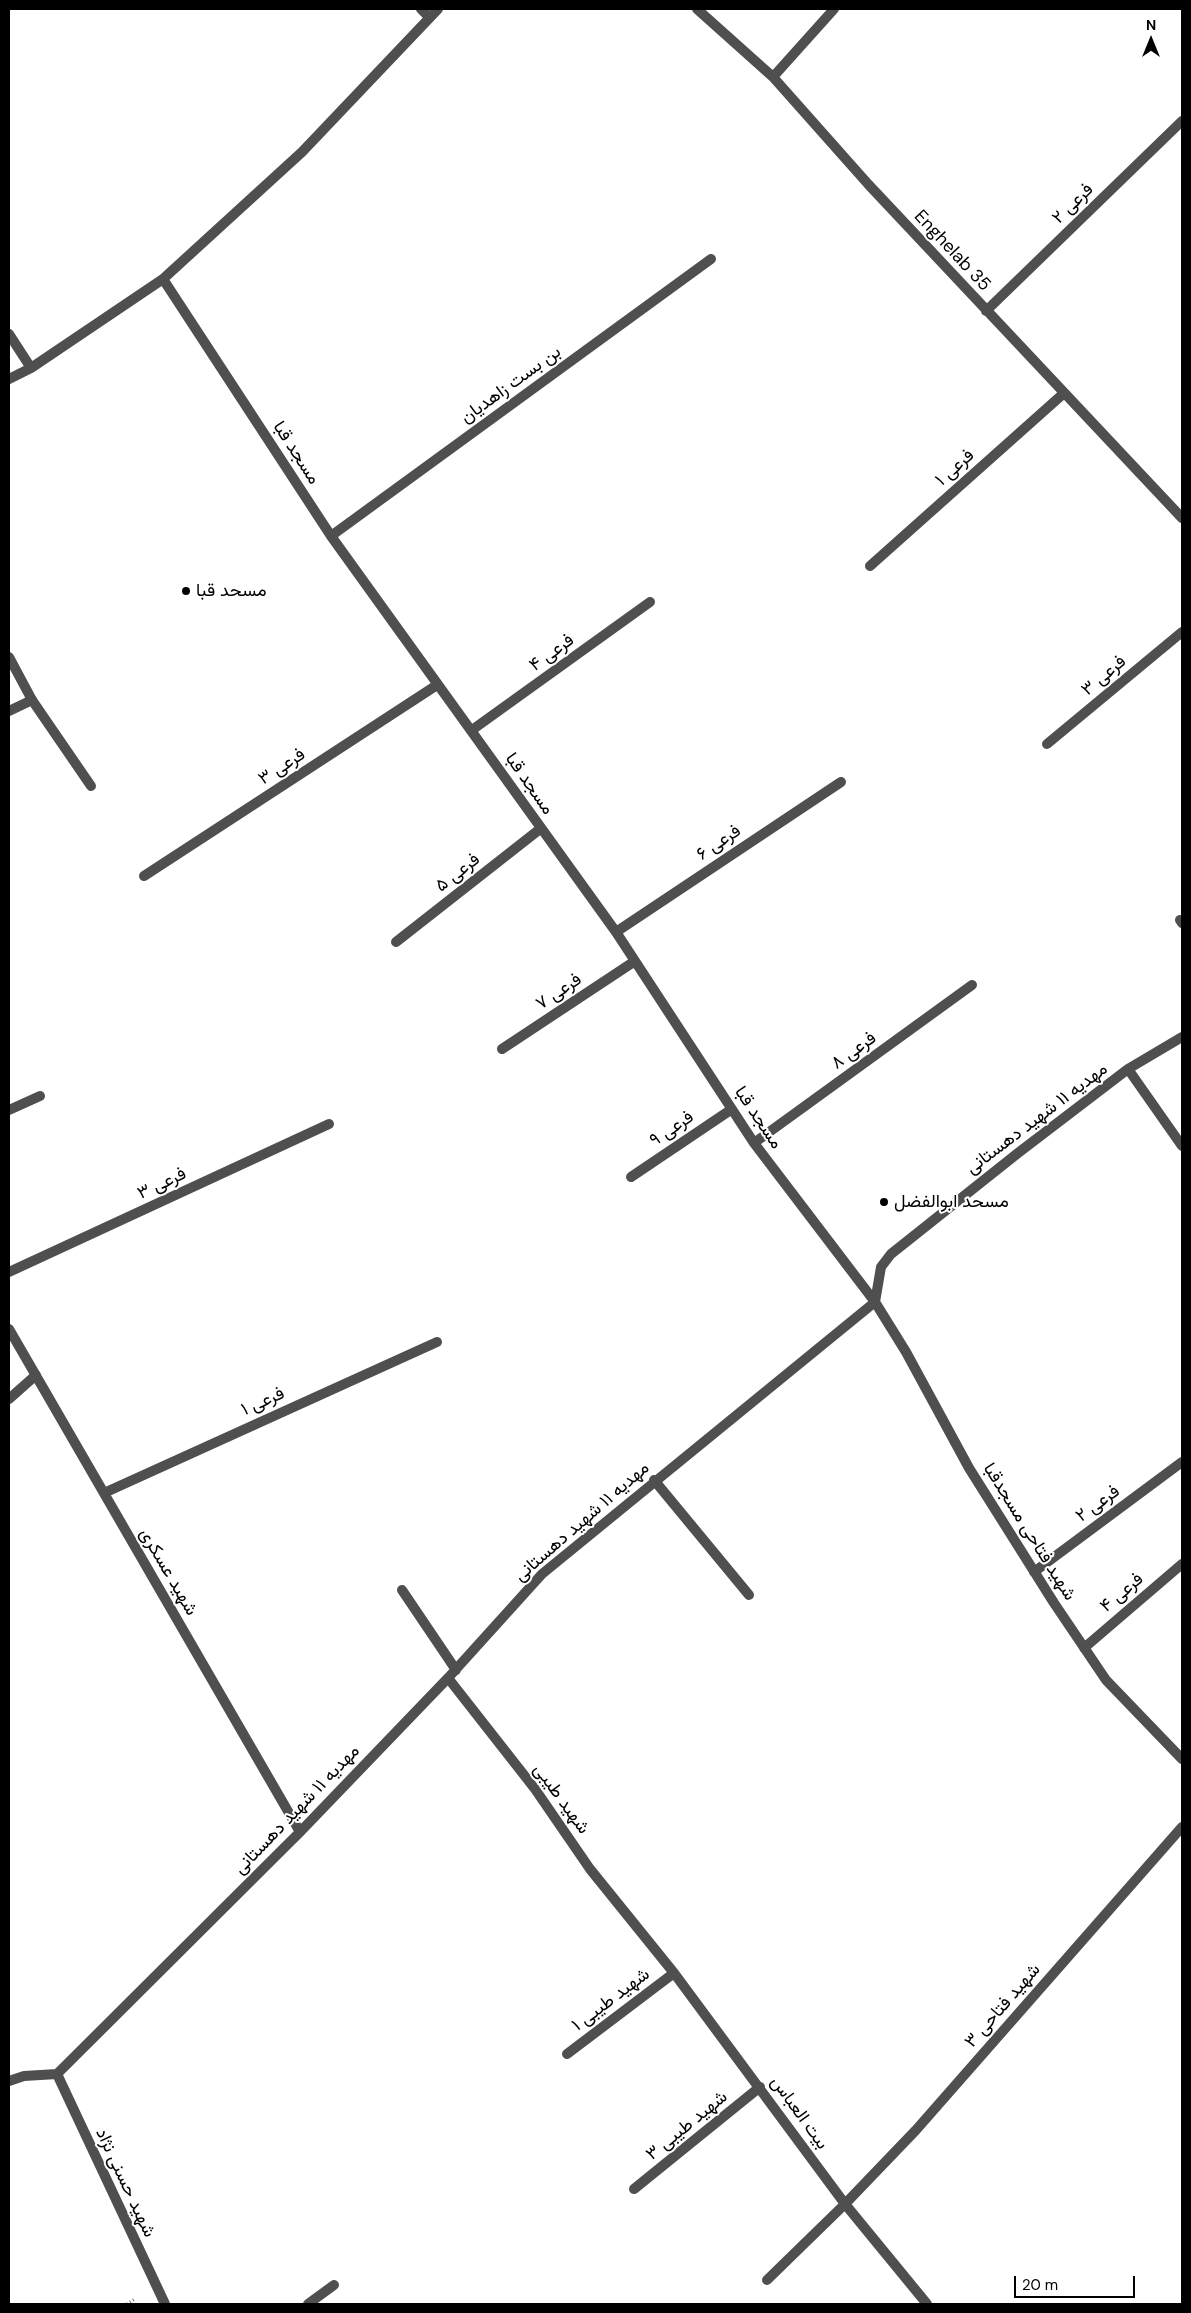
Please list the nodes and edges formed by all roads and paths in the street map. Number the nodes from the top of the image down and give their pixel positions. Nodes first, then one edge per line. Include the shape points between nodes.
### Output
1 (421, 9) edge
2 (438, 9) edge
3 (697, 9) edge
4 (834, 9) edge
5 (429, 17) junction
6 (773, 77) junction
7 (1182, 121) edge
8 (711, 259) dead end
9 (163, 279) junction
10 (986, 311) junction
11 (9, 334) edge
12 (30, 368) junction
13 (9, 379) edge
14 (1063, 394) junction
15 (1182, 518) edge
16 (331, 536) junction
17 (870, 566) dead end
18 (650, 602) dead end
19 (1182, 632) edge
20 (9, 657) edge
21 (437, 685) junction
22 (32, 700) junction
23 (9, 711) edge
24 (472, 730) junction
25 (1047, 744) dead end
26 (841, 782) dead end
27 (91, 786) dead end
28 (540, 829) junction
29 (144, 876) dead end
30 (616, 932) junction
31 (396, 942) dead end
32 (635, 961) junction
33 (972, 985) dead end
34 (1182, 1037) edge
35 (502, 1049) dead end
36 (1128, 1069) junction
37 (40, 1096) dead end
38 (732, 1109) junction
39 (9, 1110) edge
40 (329, 1124) dead end
41 (754, 1143) junction
42 (1182, 1146) edge
43 (631, 1177) dead end
44 (9, 1272) edge
45 (875, 1302) junction
46 (9, 1329) edge
47 (437, 1342) dead end
48 (36, 1375) junction
49 (9, 1399) edge
50 (1182, 1462) edge
51 (654, 1480) junction
52 (104, 1493) junction
53 (1182, 1564) edge
54 (1034, 1572) junction
55 (402, 1590) dead end
56 (749, 1595) dead end
57 (1084, 1648) junction
58 (456, 1670) junction
59 (448, 1678) junction
60 (1182, 1759) edge
61 (1182, 1827) edge
62 (300, 1832) junction
63 (646, 1939) joint
64 (674, 1973) junction
65 (567, 2054) dead end
66 (57, 2074) junction
67 (9, 2081) edge
68 (760, 2087) junction
69 (634, 2189) dead end
70 (845, 2204) junction
71 (767, 2280) dead end
72 (334, 2285) dead end
73 (165, 2304) edge
74 (308, 2304) edge
75 (926, 2304) edge

1 - 5 street
2 - 5 street
3 - 6 street, Enghelab 35
4 - 6 street
5 - 9 street via 302,152
6 - 10 street, Enghelab 35
7 - 10 street, فرعی ۲
8 - 16 street, بن بست زاهدیان
9 - 12 street
9 - 16 street, مسجد قبا
10 - 14 street, Enghelab 35
11 - 12 street
12 - 13 street
14 - 15 street, Enghelab 35
14 - 17 street, فرعی ۱
16 - 21 street, مسجد قبا
18 - 24 street, فرعی ۴
19 - 25 street, فرعی ۳
20 - 22 street
21 - 24 street, مسجد قبا
21 - 29 street, فرعی ۳
22 - 23 street
22 - 27 street
24 - 28 street, مسجد قبا
26 - 30 street, فرعی ۶
28 - 30 street, مسجد قبا
28 - 31 street, فرعی ۵
30 - 32 street, مسجد قبا
32 - 35 street, فرعی ۷
32 - 38 street, مسجد قبا
33 - 41 street, فرعی ۸
34 - 36 street, مهدیه ۱۱ شهید دهستانی
36 - 42 street
36 - 45 street, مهدیه ۱۱ شهید دهستانی via 891,1254 881,1267
37 - 39 street
38 - 41 street, مسجد قبا
38 - 43 street, فرعی ۹
40 - 44 street, فرعی ۳
41 - 45 street, مسجد قبا
45 - 51 street, مهدیه ۱۱ شهید دهستانی
45 - 54 street, شهید فتاحی مسجدقبا via 969,1468
46 - 48 street, شهید عسکری
47 - 52 street, فرعی ۱
48 - 49 street
48 - 52 street, شهید عسکری
50 - 54 street, فرعی ۲
51 - 56 street
51 - 58 street, مهدیه ۱۱ شهید دهستانی via 542,1574
52 - 62 street, شهید عسکری
53 - 57 street, فرعی ۴
54 - 57 street, شهید فتاحی مسجدقبا
55 - 58 street
57 - 60 street, شهید فتاحی مسجدقبا via 1106,1680
58 - 59 street, مهدیه ۱۱ شهید دهستانی
59 - 62 street, مهدیه ۱۱ شهید دهستانی
59 - 63 street, شهید طیبی
61 - 70 street, شهید فتاحی ۳ via 916,2130
62 - 66 street, مهدیه ۱۱ شهید دهستانی
63 - 64 street, بیت العباس
64 - 65 street, شهید طیبی ۱
64 - 68 street, بیت العباس
66 - 67 street via 24,2076
66 - 73 street, شهید حسنی نژاد
68 - 69 street, شهید طیبی ۳
68 - 70 street, بیت العباس
70 - 71 street, شهید فتاحی ۳
70 - 75 street, بیت العباس
72 - 74 street

